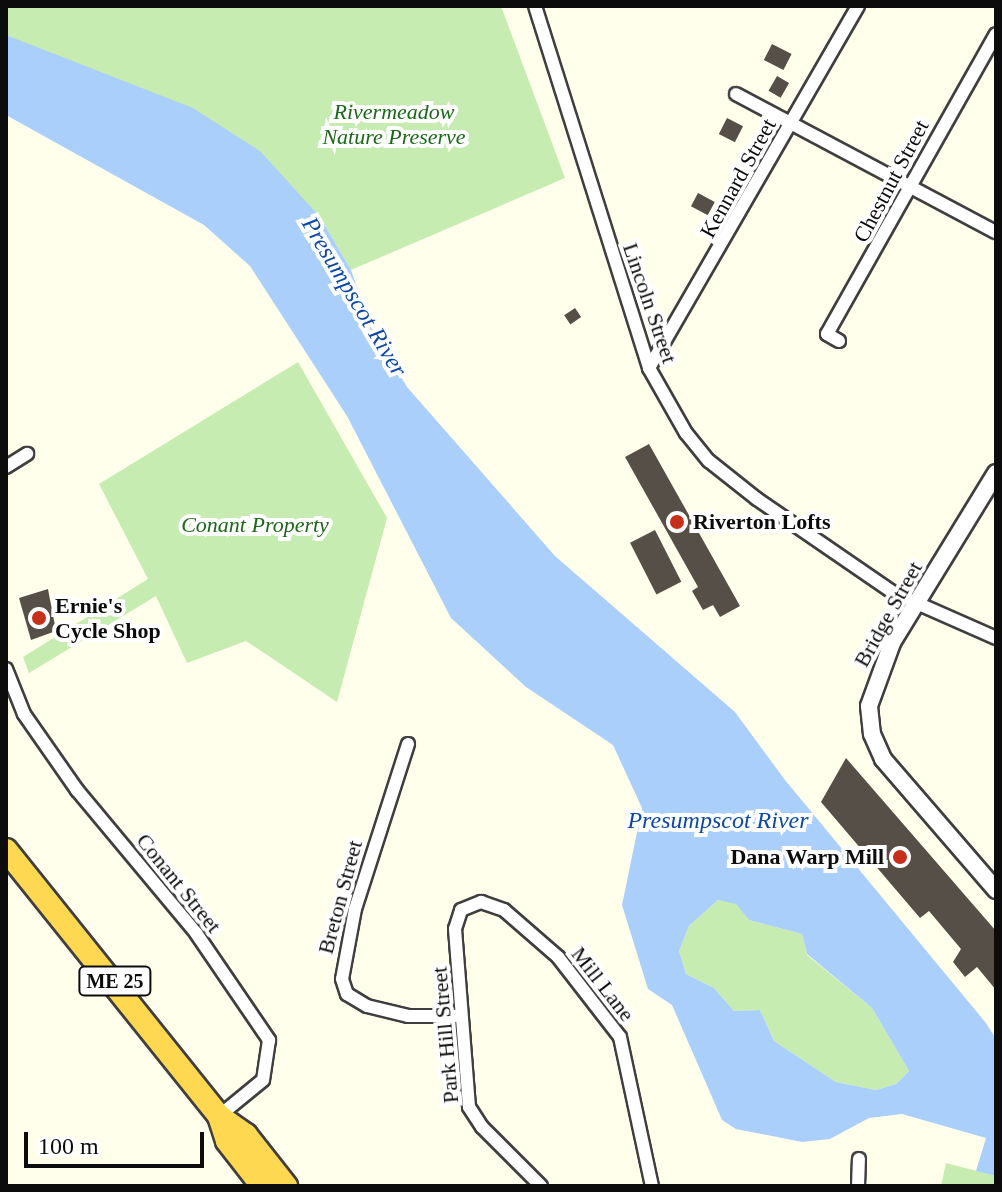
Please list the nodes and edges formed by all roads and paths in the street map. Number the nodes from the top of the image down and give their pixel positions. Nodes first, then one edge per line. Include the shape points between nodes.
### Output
1 (535, 6) edge
2 (858, 6) edge
3 (996, 34) edge
4 (736, 94) dead end
5 (791, 125) junction
6 (909, 190) junction
7 (996, 232) edge
8 (839, 341) dead end
9 (649, 368) junction
10 (27, 454) dead end
11 (6, 467) edge
12 (996, 473) edge
13 (915, 606) junction
14 (996, 638) edge
15 (6, 669) edge
16 (408, 744) dead end
17 (6, 850) edge
18 (994, 883) edge
19 (469, 907) joint
20 (461, 1016) junction
21 (219, 1116) junction
22 (237, 1138) junction
23 (859, 1159) dead end
24 (262, 1186) edge
25 (286, 1186) edge
26 (541, 1186) edge
27 (652, 1186) edge
28 (858, 1186) edge

1 - 9 street, Lincoln Street
2 - 5 street, Kennard Street
3 - 6 street, Chestnut Street
4 - 5 street
5 - 6 street
5 - 9 street, Kennard Street
6 - 7 street
6 - 8 street, Chestnut Street via 827,334
9 - 13 street, Lincoln Street via 709,461
10 - 11 street
12 - 13 street, Bridge Street
13 - 14 street, Lincoln Street
13 - 18 street, Bridge Street via 876,678 869,706 872,734 890,769
15 - 21 street, Conant Street via 24,714 77,790 189,925 269,1040 263,1080
16 - 20 street, Breton Street via 355,909 342,979 347,994 367,1006 408,1016
17 - 21 highway, ME 25
19 - 20 street, Park Hill Street via 461,910 455,929
19 - 27 street, Mill Lane via 493,905 522,924 606,1014 628,1065
20 - 26 street, Park Hill Street via 469,1107
21 - 22 highway
22 - 24 highway
22 - 25 highway
23 - 28 street

